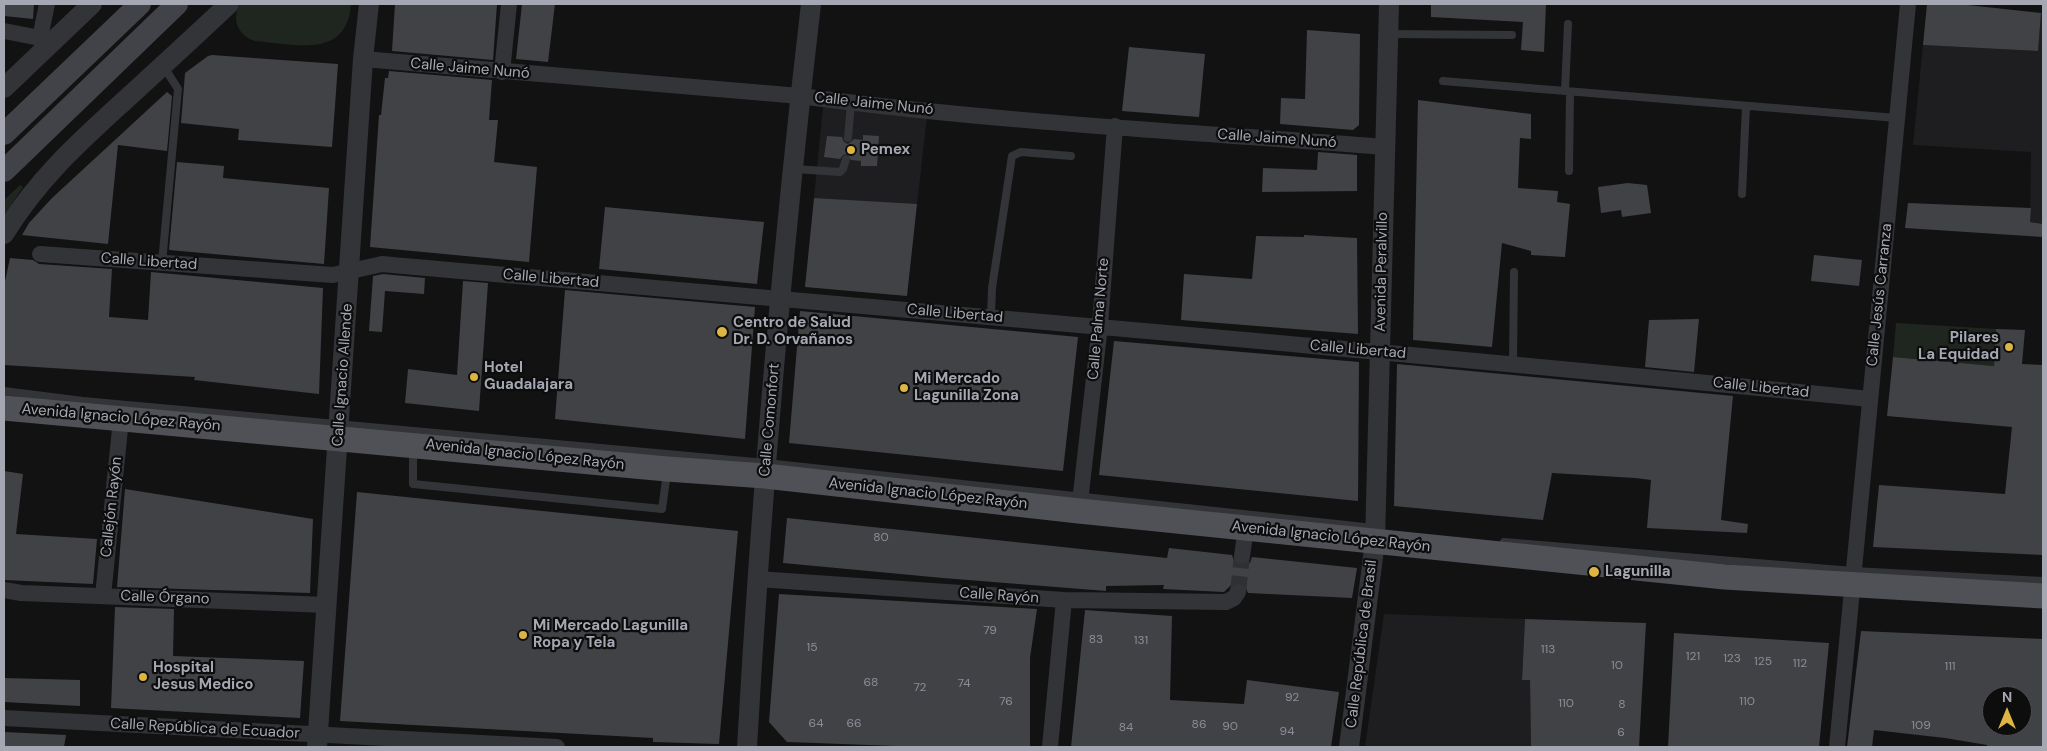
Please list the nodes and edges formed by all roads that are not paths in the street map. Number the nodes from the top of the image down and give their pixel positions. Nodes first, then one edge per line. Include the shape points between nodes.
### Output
1 (47, 4) edge
2 (92, 4) edge
3 (140, 4) edge
4 (177, 4) edge
5 (229, 4) edge
6 (369, 4) edge
7 (509, 4) edge
8 (811, 4) edge
9 (1389, 4) edge
10 (1908, 4) edge
11 (1568, 24) dead end
12 (4, 31) edge
13 (1388, 34) junction
14 (1512, 35) dead end
15 (44, 42) junction
16 (363, 59) junction
17 (163, 66) junction
18 (502, 72) junction
19 (1443, 81) dead end
20 (4, 88) edge
21 (1567, 92) junction
22 (800, 96) junction
23 (851, 103) junction
24 (1746, 106) junction
25 (1898, 119) junction
26 (1115, 126) junction
27 (4, 134) edge
28 (848, 138) dead end
29 (1385, 147) junction
30 (1071, 156) dead end
31 (846, 160) dead end
32 (792, 169) junction
33 (4, 171) edge
34 (1569, 171) dead end
35 (1742, 194) dead end
36 (4, 234) edge
37 (40, 254) dead end
38 (162, 263) junction
39 (350, 272) junction
40 (1514, 272) dead end
41 (780, 299) junction
42 (991, 317) junction
43 (1100, 326) junction
44 (1380, 353) junction
45 (1513, 363) junction
46 (4, 391) edge
47 (1870, 399) junction
48 (4, 408) edge
49 (121, 419) junction
50 (339, 430) junction
51 (413, 444) junction
52 (667, 469) junction
53 (765, 469) junction
54 (1080, 504) junction
55 (1246, 528) junction
56 (1378, 533) junction
57 (1500, 542) dead end
58 (1242, 556) tunnel mouth
59 (756, 579) junction
60 (1852, 579) junction
61 (2043, 581) edge
62 (4, 590) edge
63 (1238, 592) dead end
64 (103, 596) junction
65 (2043, 596) edge
66 (1064, 600) junction
67 (327, 605) junction
68 (4, 718) edge
69 (318, 741) edge
70 (557, 747) edge
71 (747, 747) edge
72 (1050, 747) edge
73 (1349, 747) edge
74 (1837, 747) edge

1 - 15 street
2 - 15 street
3 - 27 main road
4 - 33 main road
5 - 17 street
6 - 16 street, Calle Ignacio Allende
7 - 18 street
8 - 22 street, Calle Comonfort
9 - 13 street, Avenida Peralvillo
10 - 25 street, Calle Jesús Carranza
11 - 21 lane
12 - 15 street
13 - 14 lane
13 - 29 street, Avenida Peralvillo
15 - 20 street
16 - 18 street, Calle Jaime Nunó
16 - 39 street, Calle Ignacio Allende
17 - 36 street via 42,179
17 - 38 lane via 178,90
18 - 22 street, Calle Jaime Nunó
19 - 21 lane
21 - 24 lane
21 - 34 lane
22 - 23 street, Calle Jaime Nunó
22 - 32 street, Calle Comonfort
23 - 26 street, Calle Jaime Nunó
23 - 28 lane
24 - 25 lane
24 - 35 lane
25 - 47 street, Calle Jesús Carranza
26 - 29 street, Calle Jaime Nunó
26 - 43 street, Calle Palma Norte
29 - 44 street, Avenida Peralvillo
30 - 42 lane via 1021,152 1012,156 992,288
31 - 32 lane via 840,172
32 - 41 street, Calle Comonfort
37 - 38 street, Calle Libertad
38 - 39 street, Calle Libertad via 333,275
39 - 41 street, Calle Libertad via 382,264
39 - 50 street, Calle Ignacio Allende
40 - 45 lane
41 - 42 street, Calle Libertad
41 - 53 street, Calle Comonfort
42 - 43 street, Calle Libertad
43 - 44 street, Calle Libertad
43 - 54 street, Calle Palma Norte
44 - 45 street, Calle Libertad
44 - 56 street, Avenida Peralvillo
45 - 47 street, Calle Libertad
46 - 50 lane
47 - 60 street, Calle Jesús Carranza
48 - 49 main road, Avenida Ignacio López Rayón
49 - 50 main road, Avenida Ignacio López Rayón
49 - 64 street, Callejón Rayón
50 - 51 main road, Avenida Ignacio López Rayón
50 - 53 lane
50 - 67 street, Calle Ignacio Allende
51 - 52 main road, Avenida Ignacio López Rayón
51 - 52 lane via 413,484 662,509
52 - 53 main road, Avenida Ignacio López Rayón
53 - 54 main road, Avenida Ignacio López Rayón
53 - 59 street, Calle Comonfort
54 - 55 main road, Avenida Ignacio López Rayón
54 - 56 lane
55 - 56 main road, Avenida Ignacio López Rayón
55 - 58 street
56 - 60 main road, Avenida Ignacio López Rayón via 1725,577
56 - 73 street, Calle República de Brasil
57 - 60 lane
59 - 66 street, Calle Rayón
59 - 71 street, Calle Comonfort
60 - 61 lane
60 - 65 main road, Avenida Ignacio López Rayón
60 - 74 street, Calle Jesús Carranza
62 - 64 street, Calle Órgano
63 - 66 street, Calle Rayón via 1226,602
64 - 67 street, Calle Órgano
66 - 72 street
67 - 69 street, Calle Ignacio Allende
68 - 69 street, Calle República de Ecuador
69 - 70 street, Calle República de Ecuador

